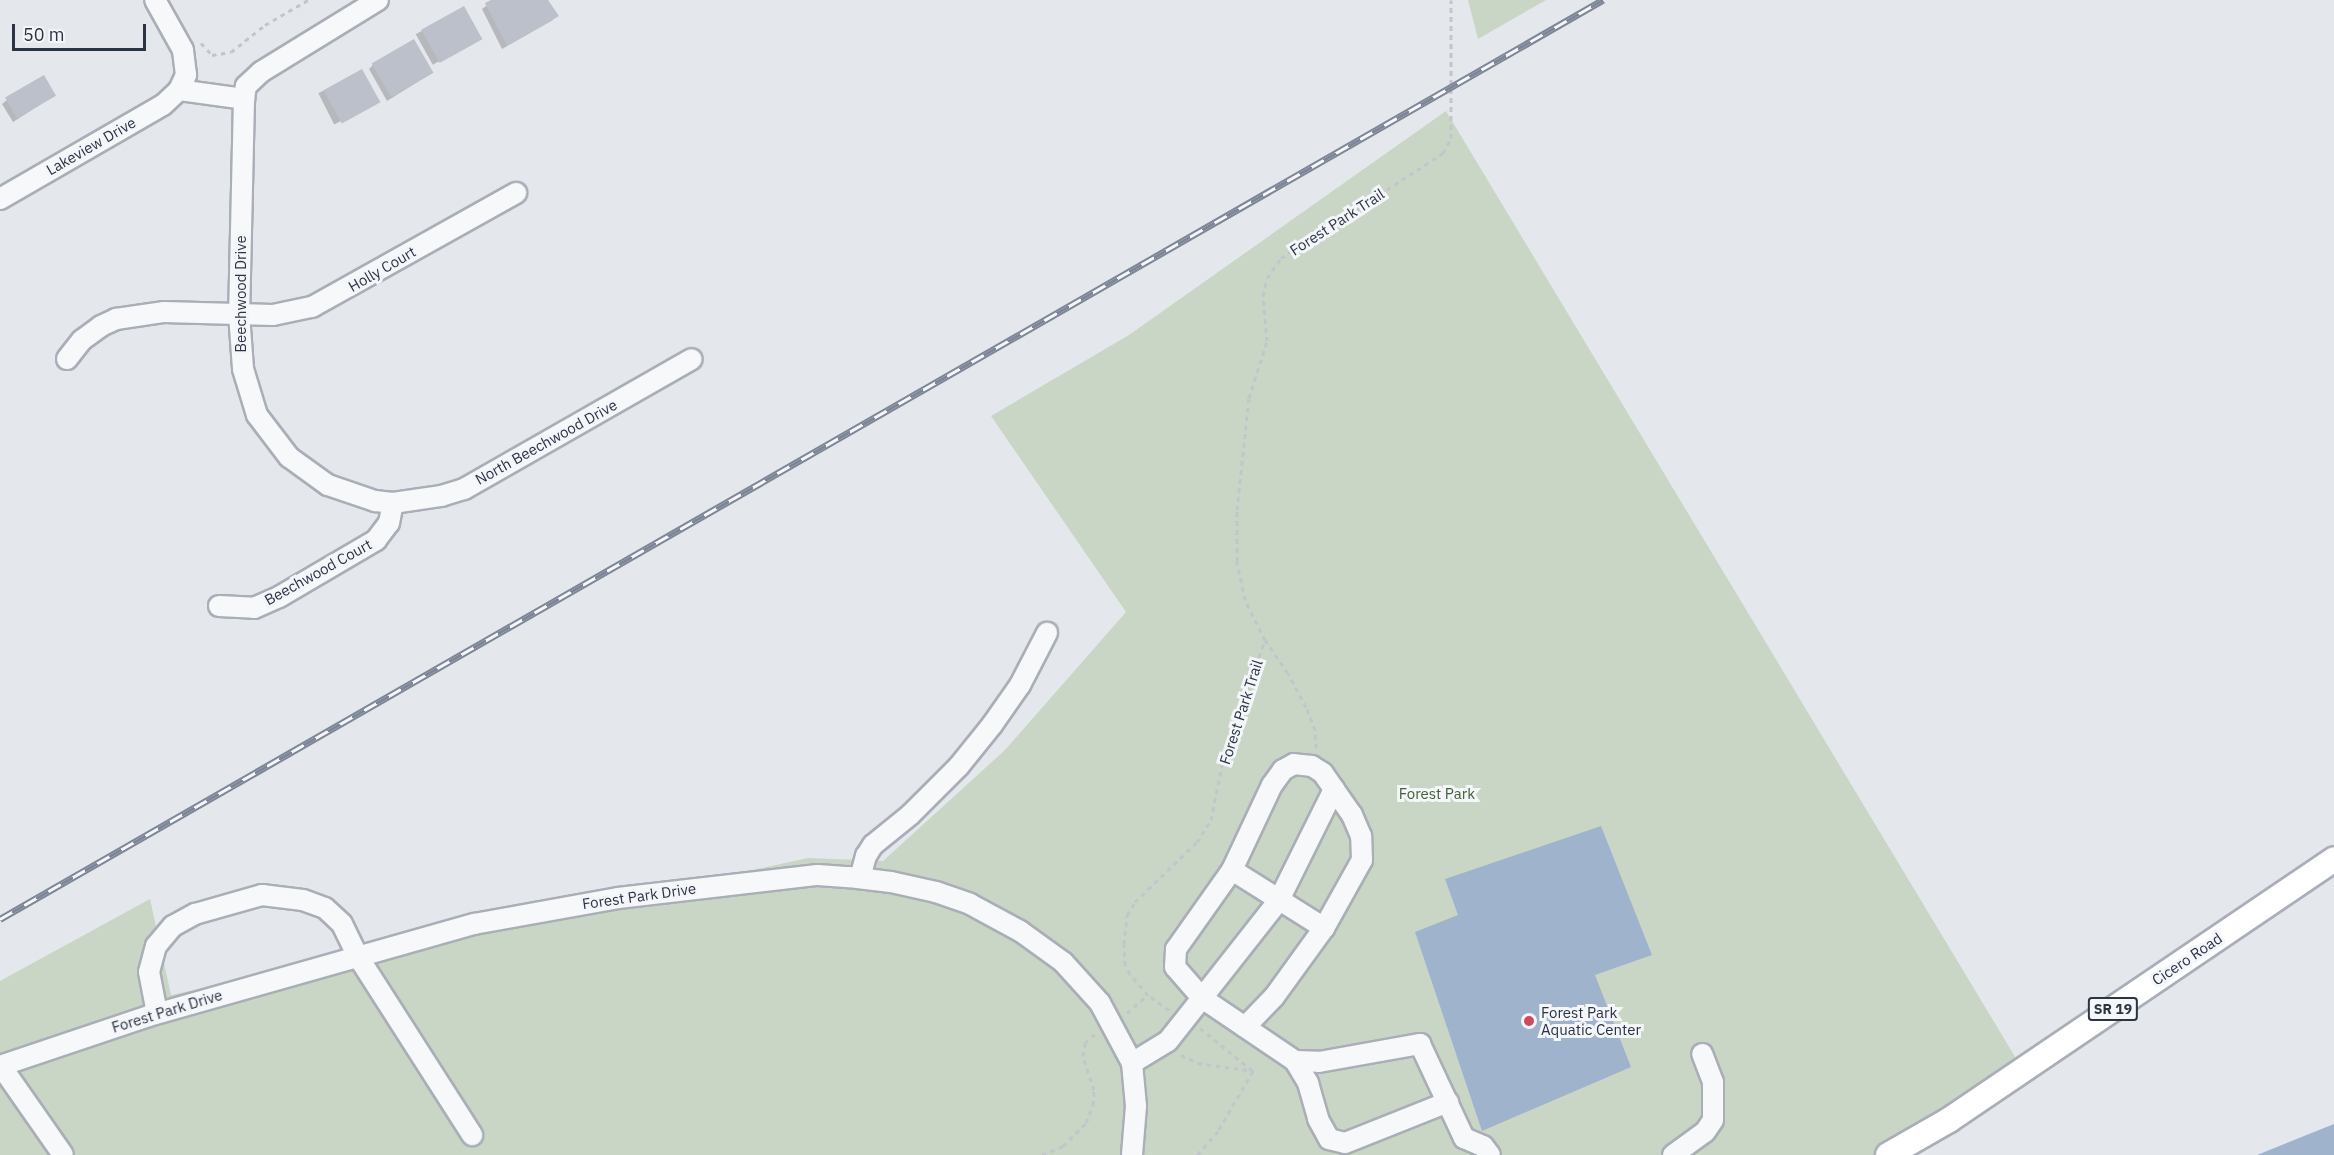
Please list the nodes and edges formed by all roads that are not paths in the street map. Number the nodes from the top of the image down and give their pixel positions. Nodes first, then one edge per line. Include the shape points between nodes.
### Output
1 (155, 0) edge
2 (378, 0) edge
3 (179, 90) junction
4 (244, 99) junction
5 (516, 193) dead end
6 (0, 199) edge
7 (239, 314) junction
8 (67, 359) dead end
9 (692, 359) dead end
10 (393, 503) junction
11 (219, 606) dead end
12 (1047, 633) dead end
13 (1334, 789) junction
14 (2334, 859) edge
15 (1232, 870) junction
16 (860, 878) junction
17 (1279, 900) junction
18 (1324, 928) junction
19 (357, 955) junction
20 (1202, 998) junction
21 (157, 1013) junction
22 (1245, 1027) junction
23 (1702, 1054) dead end
24 (1295, 1061) junction
25 (1132, 1063) junction
26 (1, 1066) edge
27 (1448, 1102) junction
28 (472, 1135) dead end
29 (63, 1155) edge
30 (1132, 1155) edge
31 (1490, 1155) edge
32 (1672, 1155) edge
33 (1888, 1155) edge

1 - 3 street via 183,50 186,75
2 - 4 street via 261,72 246,86
3 - 4 street
3 - 6 street, Lakeview Drive via 163,105
4 - 7 street, Beechwood Drive
5 - 7 street, Holly Court via 312,307 273,315
7 - 8 street, Holly Court via 164,312 116,319 82,340
7 - 10 street, Beechwood Drive via 246,387 266,429 289,457 315,477 344,492
9 - 10 street, North Beechwood Drive via 464,489 419,501
10 - 11 street, Beechwood Court via 389,523 376,540 254,608
12 - 16 street via 1020,685 992,725 959,766 873,845
13 - 15 street via 1323,773 1312,766 1294,764 1283,770
13 - 17 street
13 - 18 street via 1361,836 1362,860
14 - 33 main road, Cicero Road / SR 19 via 1955,1117
15 - 17 street
15 - 20 street via 1176,949 1173,959 1175,967
16 - 19 street, Forest Park Drive via 818,875 618,898 474,924
16 - 25 street, Forest Park Drive via 936,892 996,917 1063,962 1100,1003
17 - 18 street
17 - 20 street
18 - 22 street via 1274,997
19 - 21 street, Forest Park Drive
19 - 21 street via 337,919 325,908 303,900 261,895 195,914 173,926 156,946 149,972
19 - 28 street
20 - 22 street
20 - 25 street via 1168,1041
21 - 26 street, Forest Park Drive
22 - 24 street
23 - 32 street via 1713,1082 1713,1120 1705,1132
24 - 27 street via 1319,1062 1420,1044
24 - 27 street via 1308,1083 1318,1119 1329,1139 1345,1143
25 - 30 street, Forest Park Drive via 1136,1106
26 - 29 street
27 - 31 street via 1464,1138 1483,1146

